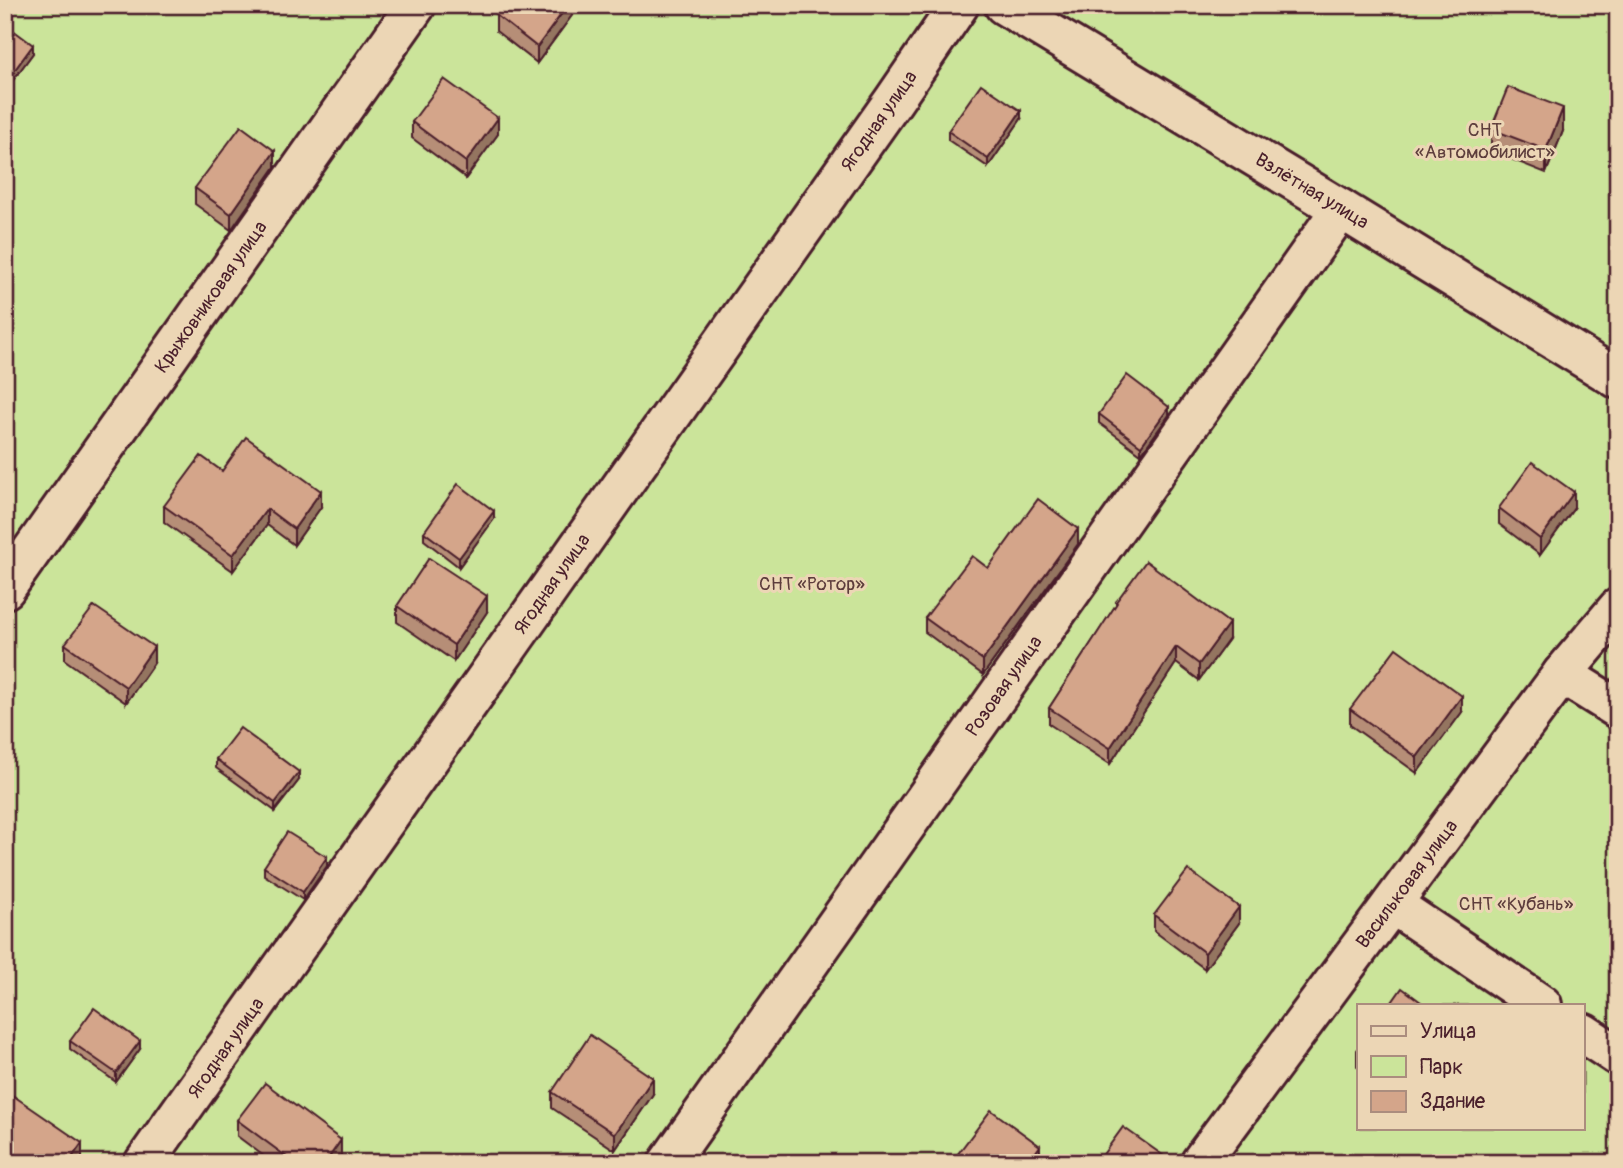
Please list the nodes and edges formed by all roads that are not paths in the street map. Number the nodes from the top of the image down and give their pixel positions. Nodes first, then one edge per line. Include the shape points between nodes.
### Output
1 (416, 5) edge
2 (959, 5) edge
3 (1004, 5) edge
4 (1341, 209) junction
5 (1618, 379) edge
6 (5, 589) edge
7 (1618, 608) edge
8 (1562, 674) junction
9 (1618, 709) edge
10 (1392, 904) junction
11 (1541, 1004) edge
12 (1584, 1033) edge
13 (1618, 1056) edge
14 (1215, 1158) edge
15 (144, 1163) edge
16 (668, 1163) edge

1 - 6 street, Крыжовниковая улица
2 - 15 street, Ягодная улица
3 - 4 street, Взлётная улица
4 - 5 street, Взлётная улица
4 - 16 street, Розовая улица
7 - 8 street, Васильковая улица
8 - 9 street
8 - 10 street, Васильковая улица
10 - 11 street
10 - 14 street, Васильковая улица
12 - 13 street

